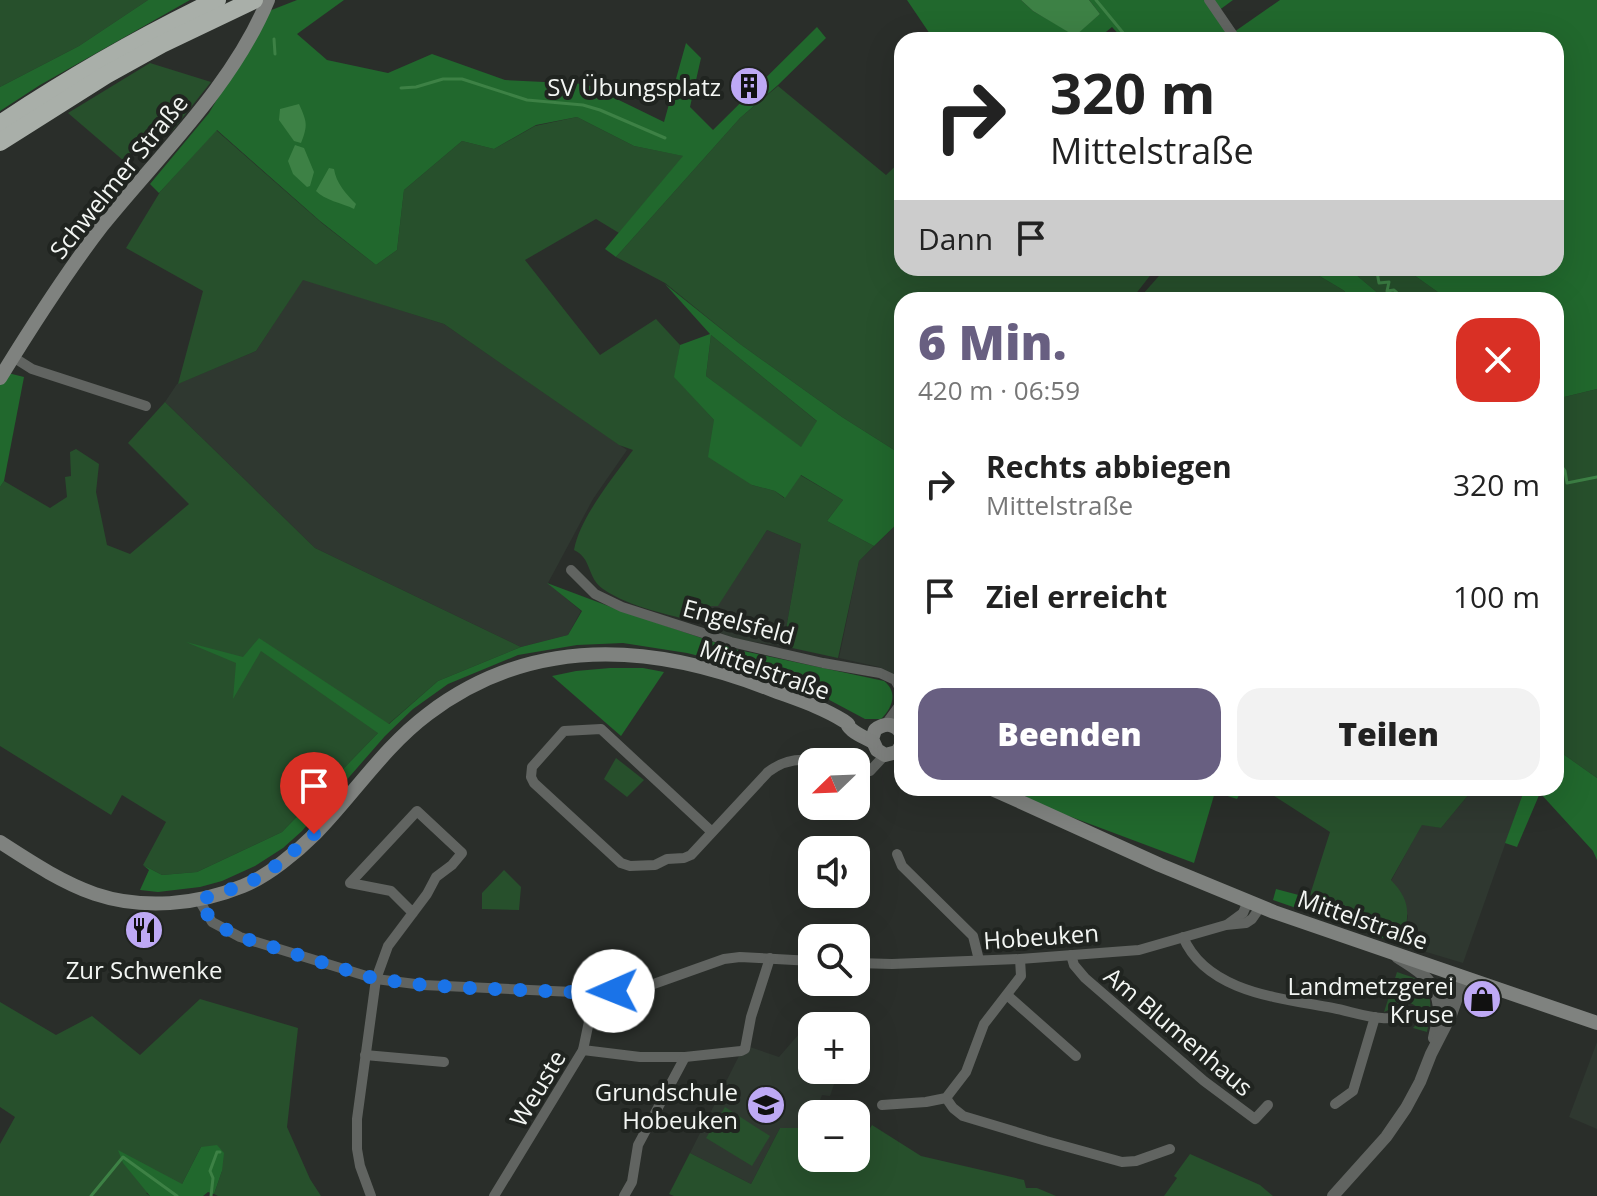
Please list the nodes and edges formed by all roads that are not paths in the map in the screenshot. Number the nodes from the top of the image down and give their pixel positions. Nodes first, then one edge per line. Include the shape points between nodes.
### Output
1 (217, 0) edge
2 (254, 0) edge
3 (268, 0) edge
4 (1209, 0) edge
5 (1231, 32) edge
6 (0, 124) edge
7 (0, 142) edge
8 (13, 357) junction
9 (0, 378) edge
10 (146, 406) dead end
11 (571, 570) dead end
12 (894, 680) edge
13 (891, 740) edge
14 (798, 759) edge
15 (870, 762) edge
16 (1008, 796) edge
17 (712, 832) junction
18 (0, 842) edge
19 (897, 854) dead end
20 (199, 900) junction
21 (1254, 904) junction
22 (413, 913) junction
23 (1183, 937) junction
24 (1391, 953) junction
25 (1071, 955) junction
26 (770, 958) junction
27 (1020, 959) junction
28 (798, 960) edge
29 (979, 960) junction
30 (870, 963) edge
31 (1461, 976) junction
32 (376, 979) junction
33 (595, 993) junction
34 (1007, 995) junction
35 (1439, 1012) junction
36 (1375, 1017) junction
37 (1406, 1017) dead end
38 (1597, 1023) edge
39 (583, 1050) junction
40 (1431, 1054) junction
41 (365, 1055) junction
42 (1076, 1056) dead end
43 (685, 1057) junction
44 (444, 1062) dead end
45 (946, 1098) junction
46 (1335, 1104) dead end
47 (882, 1105) dead end
48 (1268, 1105) dead end
49 (1170, 1149) dead end
50 (371, 1196) edge
51 (494, 1196) edge
52 (624, 1196) edge
53 (1333, 1196) edge

1 - 6 highway via 100,62
2 - 7 highway via 162,44
3 - 8 main road, Schwelmer Straße via 230,68 75,261
4 - 5 street
8 - 9 main road, Schwelmer Straße
8 - 10 street via 32,369
11 - 12 street, Engelsfeld via 595,594 633,611 731,642
13 - 15 street
13 - 20 main road, Mittelstraße via 750,681 672,660 595,654 533,662 452,697 407,732 314,834 272,869 241,887
14 - 17 street via 768,772
16 - 21 main road, Mittelstraße
17 - 17 street via 688,857 626,866 534,783 532,767 564,731 601,729
18 - 20 main road, Mittelstraße via 63,881 98,895 136,903
19 - 29 street via 912,877 973,936
20 - 32 street via 212,922 240,937
21 - 23 street, Hobeuken via 1246,923
21 - 24 main road, Mittelstraße
22 - 22 street via 436,877 462,853 417,811 350,883 391,891
22 - 32 street via 388,946
23 - 25 street, Hobeuken via 1139,950
23 - 36 street via 1201,963 1250,991
24 - 31 main road, Mittelstraße
24 - 35 street via 1430,981
25 - 27 street, Hobeuken
25 - 48 street, Am Blumenhaus via 1085,978 1204,1081 1255,1119
26 - 28 street
26 - 33 street via 724,959 648,986
26 - 43 street via 745,1049
27 - 29 street, Hobeuken
27 - 34 street via 1021,976
29 - 30 street, Hobeuken
31 - 35 street via 1447,990
31 - 38 main road, Mittelstraße
31 - 40 street via 1451,1015
32 - 33 street
32 - 41 street
33 - 39 street, Weuste
34 - 42 street
34 - 45 street via 984,1024 966,1072
35 - 40 street
36 - 37 street
36 - 46 street via 1353,1091
39 - 43 street
39 - 51 street, Weuste
40 - 53 street via 1386,1137
41 - 44 street
41 - 50 street via 357,1135 360,1166
43 - 52 street via 638,1145 632,1182
45 - 47 street
45 - 49 street via 963,1116 1122,1162

